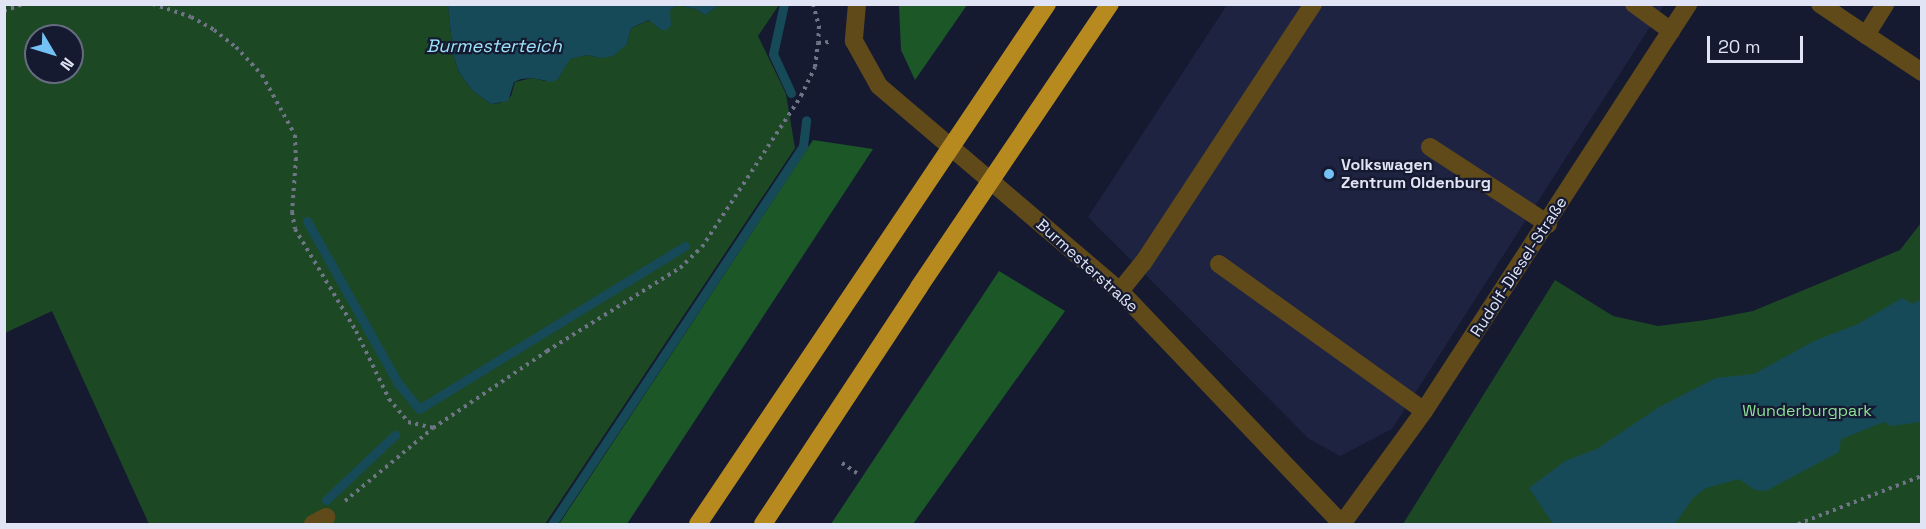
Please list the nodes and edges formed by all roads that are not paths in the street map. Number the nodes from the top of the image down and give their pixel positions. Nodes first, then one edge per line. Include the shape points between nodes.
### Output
1 (857, 4) edge
2 (1047, 4) edge
3 (1110, 4) edge
4 (1313, 4) edge
5 (1634, 4) edge
6 (1688, 4) edge
7 (1820, 4) edge
8 (1885, 4) edge
9 (1671, 31) junction
10 (1866, 35) junction
11 (1922, 72) edge
12 (1431, 147) dead end
13 (1548, 224) junction
14 (1219, 264) dead end
15 (1120, 291) junction
16 (1424, 411) junction
17 (698, 525) edge
18 (763, 525) edge
19 (1342, 525) edge

1 - 15 street, Burmesterstraße via 854,41 879,86
2 - 17 highway
3 - 18 highway
4 - 15 street via 1143,263
5 - 9 street
6 - 9 street, Rudolf-Diesel-Straße
7 - 10 street
8 - 10 street
9 - 13 street, Rudolf-Diesel-Straße
10 - 11 street
12 - 13 street
13 - 16 street, Rudolf-Diesel-Straße
14 - 16 street
15 - 19 street, Burmesterstraße
16 - 19 street, Rudolf-Diesel-Straße

